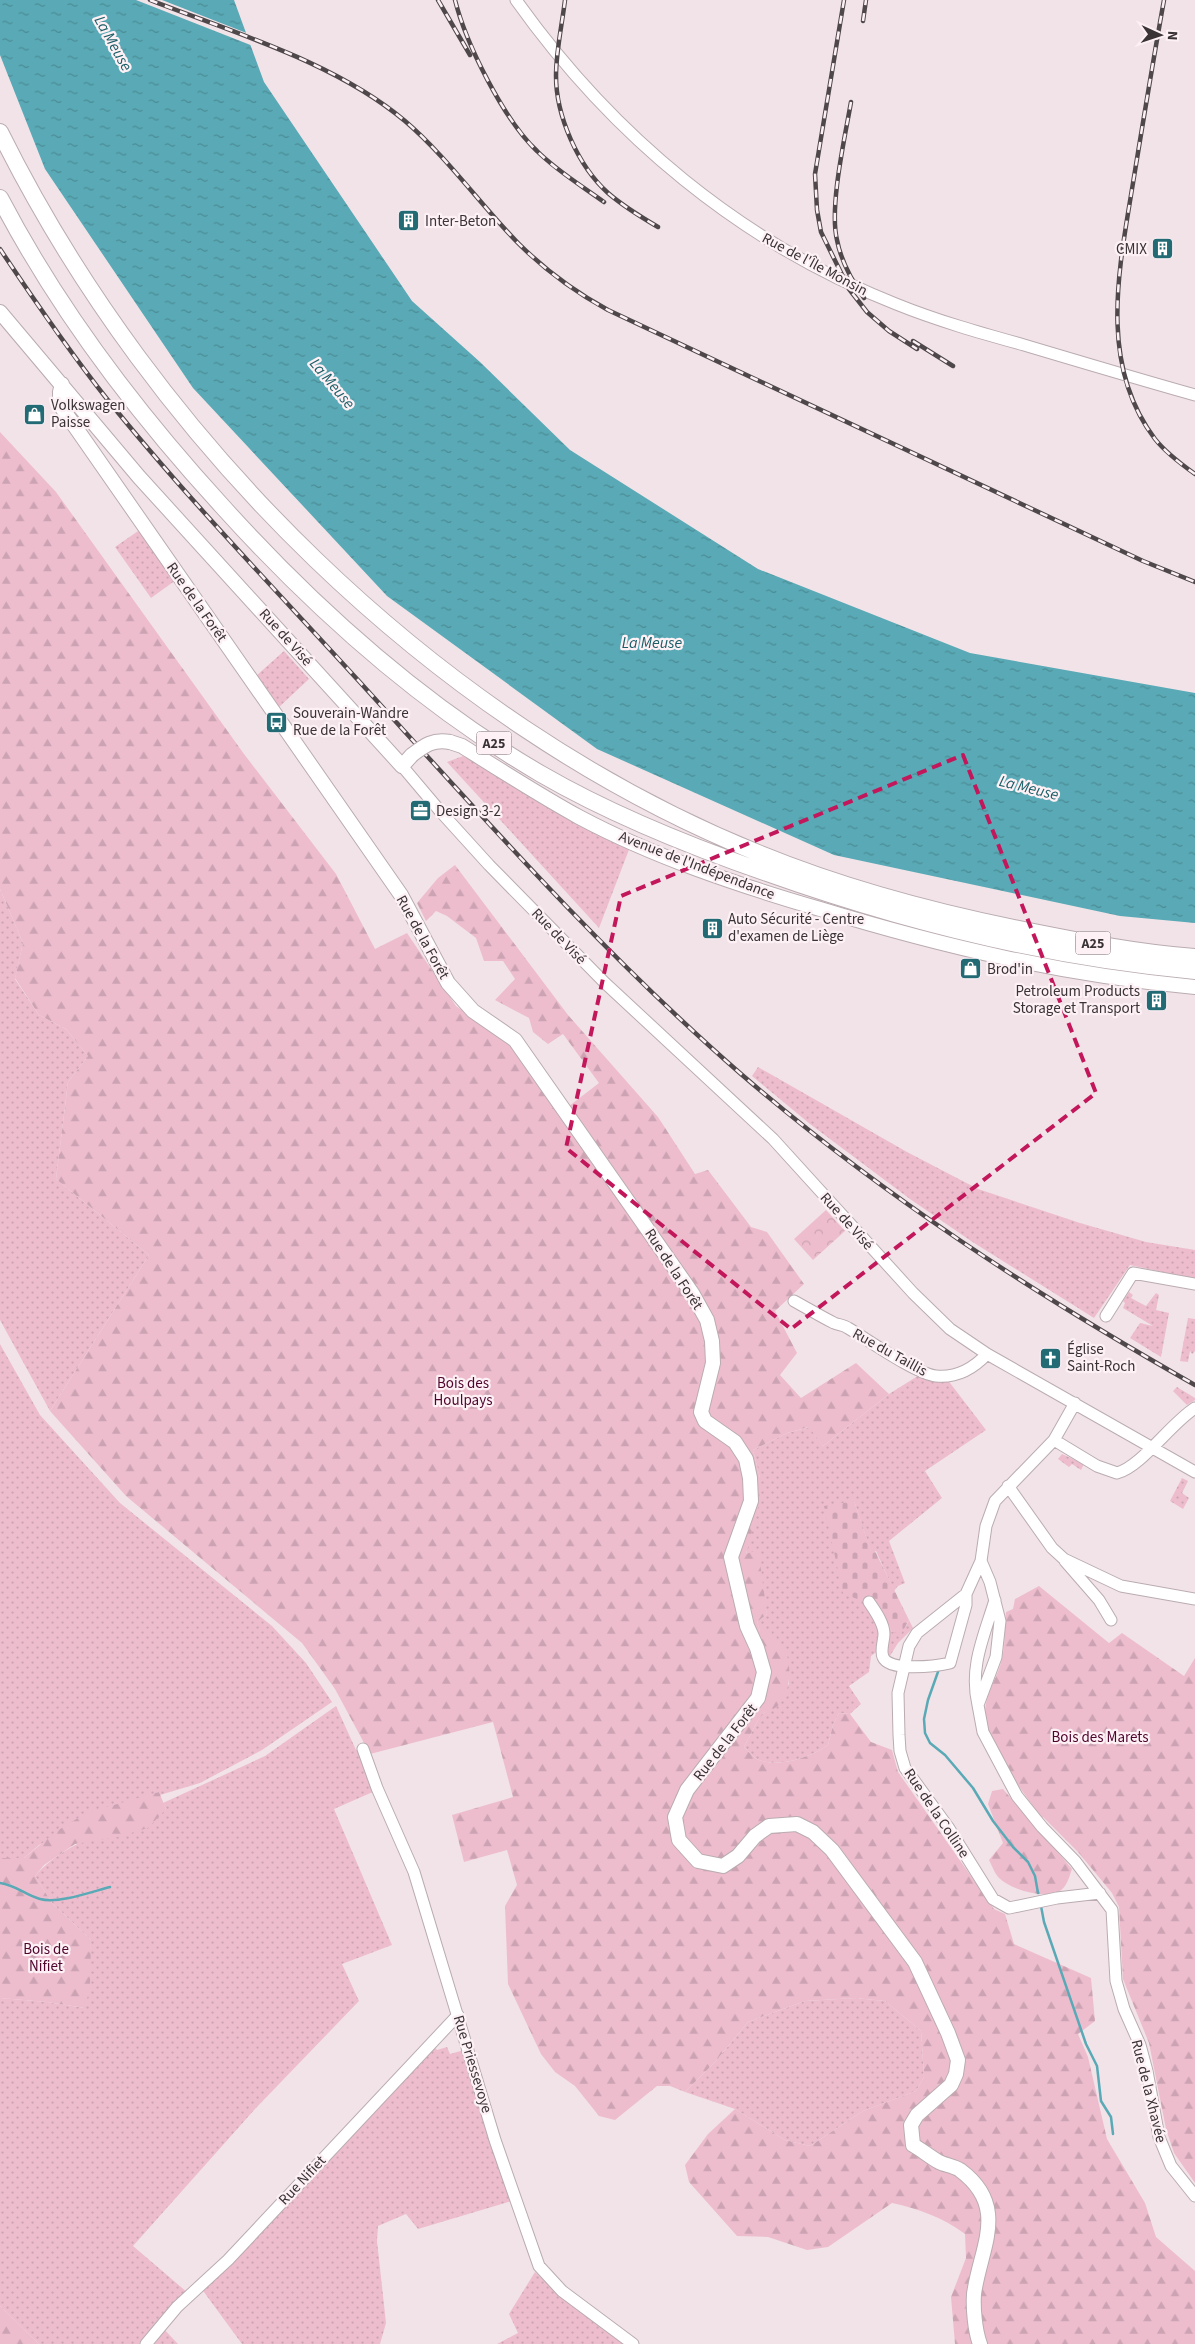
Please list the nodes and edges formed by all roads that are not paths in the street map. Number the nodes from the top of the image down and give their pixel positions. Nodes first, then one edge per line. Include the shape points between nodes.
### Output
1 (516, 0) edge
2 (0, 132) edge
3 (0, 198) edge
4 (0, 312) edge
5 (62, 384) junction
6 (1195, 395) edge
7 (402, 766) junction
8 (1195, 957) edge
9 (1195, 971) edge
10 (1195, 987) edge
11 (1195, 1284) edge
12 (794, 1301) dead end
13 (1106, 1316) dead end
14 (986, 1354) junction
15 (1075, 1404) junction
16 (1195, 1408) edge
17 (1054, 1440) junction
18 (1152, 1447) junction
19 (1195, 1472) edge
20 (1008, 1486) junction
21 (1064, 1559) junction
22 (981, 1561) junction
23 (966, 1594) junction
24 (1195, 1599) edge
25 (995, 1600) junction
26 (869, 1602) dead end
27 (1111, 1620) dead end
28 (904, 1666) junction
29 (978, 1705) junction
30 (363, 1749) dead end
31 (1100, 1893) junction
32 (458, 2015) junction
33 (1195, 2196) edge
34 (146, 2344) edge
35 (633, 2344) edge
36 (980, 2344) edge

1 - 6 street, Rue de l'Île Monsin via 569,70 649,152 729,215 785,250 857,288 919,313
2 - 8 highway, A25 via 62,245 169,399 336,581 410,644 481,698 642,799 756,853 813,874 973,920 1085,942
3 - 9 highway, A25 via 68,314 142,416 258,545 314,602 391,668 464,723 542,774 689,845 867,907 989,938
4 - 5 main road, Rue de Visé
5 - 7 main road, Rue de Visé via 140,477
5 - 36 main road, Rue de la Forêt via 60,405 401,895 448,983 473,1011 515,1040 692,1293 707,1320 713,1363 702,1412 705,1421 735,1442 746,1459 751,1501 732,1557 747,1626 764,1672 758,1698 687,1790 675,1817 679,1840 698,1861 723,1866 769,1826 797,1824 814,1832 832,1850 915,1962 958,2060 952,2085 911,2125 913,2144 940,2162 959,2169 984,2199 990,2223 974,2295
7 - 10 main road, Avenue de l'Indépendance, bridge via 427,743 450,742 462,746 580,817 682,862 774,895 992,956 1129,980
7 - 14 street, Rue de Visé via 483,858 605,983 773,1139 913,1293 950,1329
11 - 13 street via 1133,1273
12 - 14 street, Rue du Taillis via 836,1324 846,1326 890,1355 933,1376 966,1372
14 - 15 street, Rue de Visé
15 - 17 street, Rue de la Colline
15 - 18 street, Rue de Visé
16 - 18 street via 1181,1417
17 - 18 street via 1097,1466 1117,1473
17 - 20 street, Rue de la Colline
18 - 19 street, Rue de Visé
20 - 21 street via 1052,1548
20 - 22 street, Rue de la Colline via 990,1511
21 - 24 street via 1121,1586
21 - 27 street via 1099,1600
22 - 23 street, Rue de la Colline
22 - 25 street
23 - 28 street, Rue de la Colline via 917,1633 909,1646
23 - 28 street via 950,1663
25 - 29 street, Rue de la Xhavée via 976,1659 974,1686
25 - 29 street via 1000,1636 996,1657
26 - 28 street via 884,1628 883,1659 889,1664
28 - 31 street, Rue de la Colline via 898,1694 900,1752 905,1768 994,1899 1009,1908
29 - 31 street, Rue de la Xhavée via 983,1732 1017,1796
30 - 32 street, Rue Priessevoye via 414,1872
31 - 33 street, Rue de la Xhavée via 1112,1910 1116,1981 1143,2054 1159,2137 1171,2166
32 - 34 street, Rue Nifiet via 228,2260 177,2307
32 - 35 street, Rue Priessevoye via 498,2149 539,2266 562,2291

